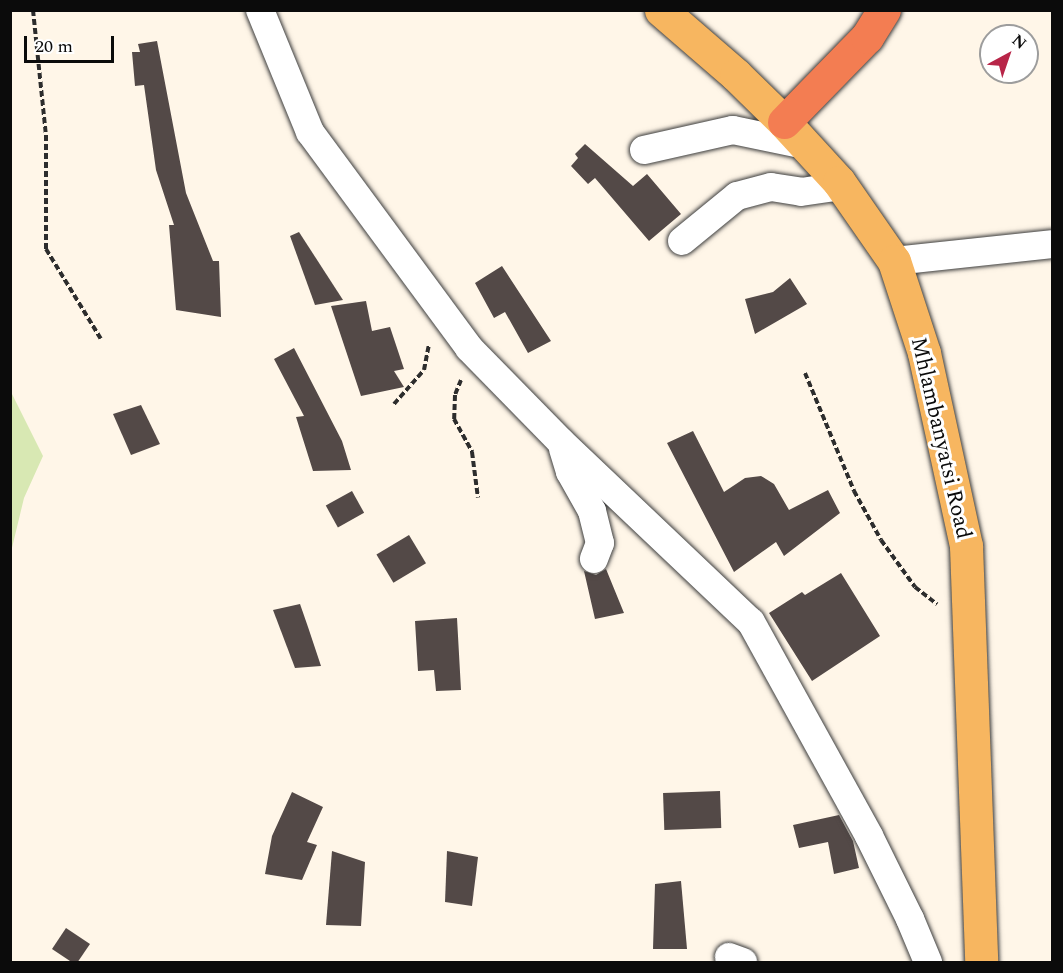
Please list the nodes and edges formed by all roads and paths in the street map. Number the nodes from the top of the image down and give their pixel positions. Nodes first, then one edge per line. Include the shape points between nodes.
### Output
1 (33, 10) edge
2 (260, 10) edge
3 (661, 10) edge
4 (884, 10) edge
5 (794, 134) junction
6 (644, 150) dead end
7 (841, 186) junction
8 (682, 241) dead end
9 (1053, 244) edge
10 (894, 261) junction
11 (431, 298) junction
12 (101, 339) dead end
13 (469, 348) junction
14 (805, 373) dead end
15 (394, 404) dead end
16 (560, 441) junction
17 (478, 498) dead end
18 (594, 559) dead end
19 (970, 630) junction
20 (928, 963) edge
21 (981, 963) edge

1 - 12 path via 46,135 46,249
2 - 11 street via 310,132
3 - 5 main road, Mhlambanyatsi Road via 736,75
4 - 5 highway
5 - 6 street via 733,130
5 - 7 main road, Mhlambanyatsi Road
7 - 8 street via 801,192 771,187 737,196
7 - 10 main road, Mhlambanyatsi Road
9 - 10 street
10 - 19 main road, Mhlambanyatsi Road via 924,353 966,546
11 - 13 street
11 - 15 path via 424,370
13 - 16 street
13 - 17 path via 465,373 455,395 453,419 472,452
14 - 19 path via 854,491 880,540 915,587
16 - 18 street via 570,471 592,511 600,543
16 - 20 street via 751,622 869,836
19 - 21 main road, Mhlambanyatsi Road

